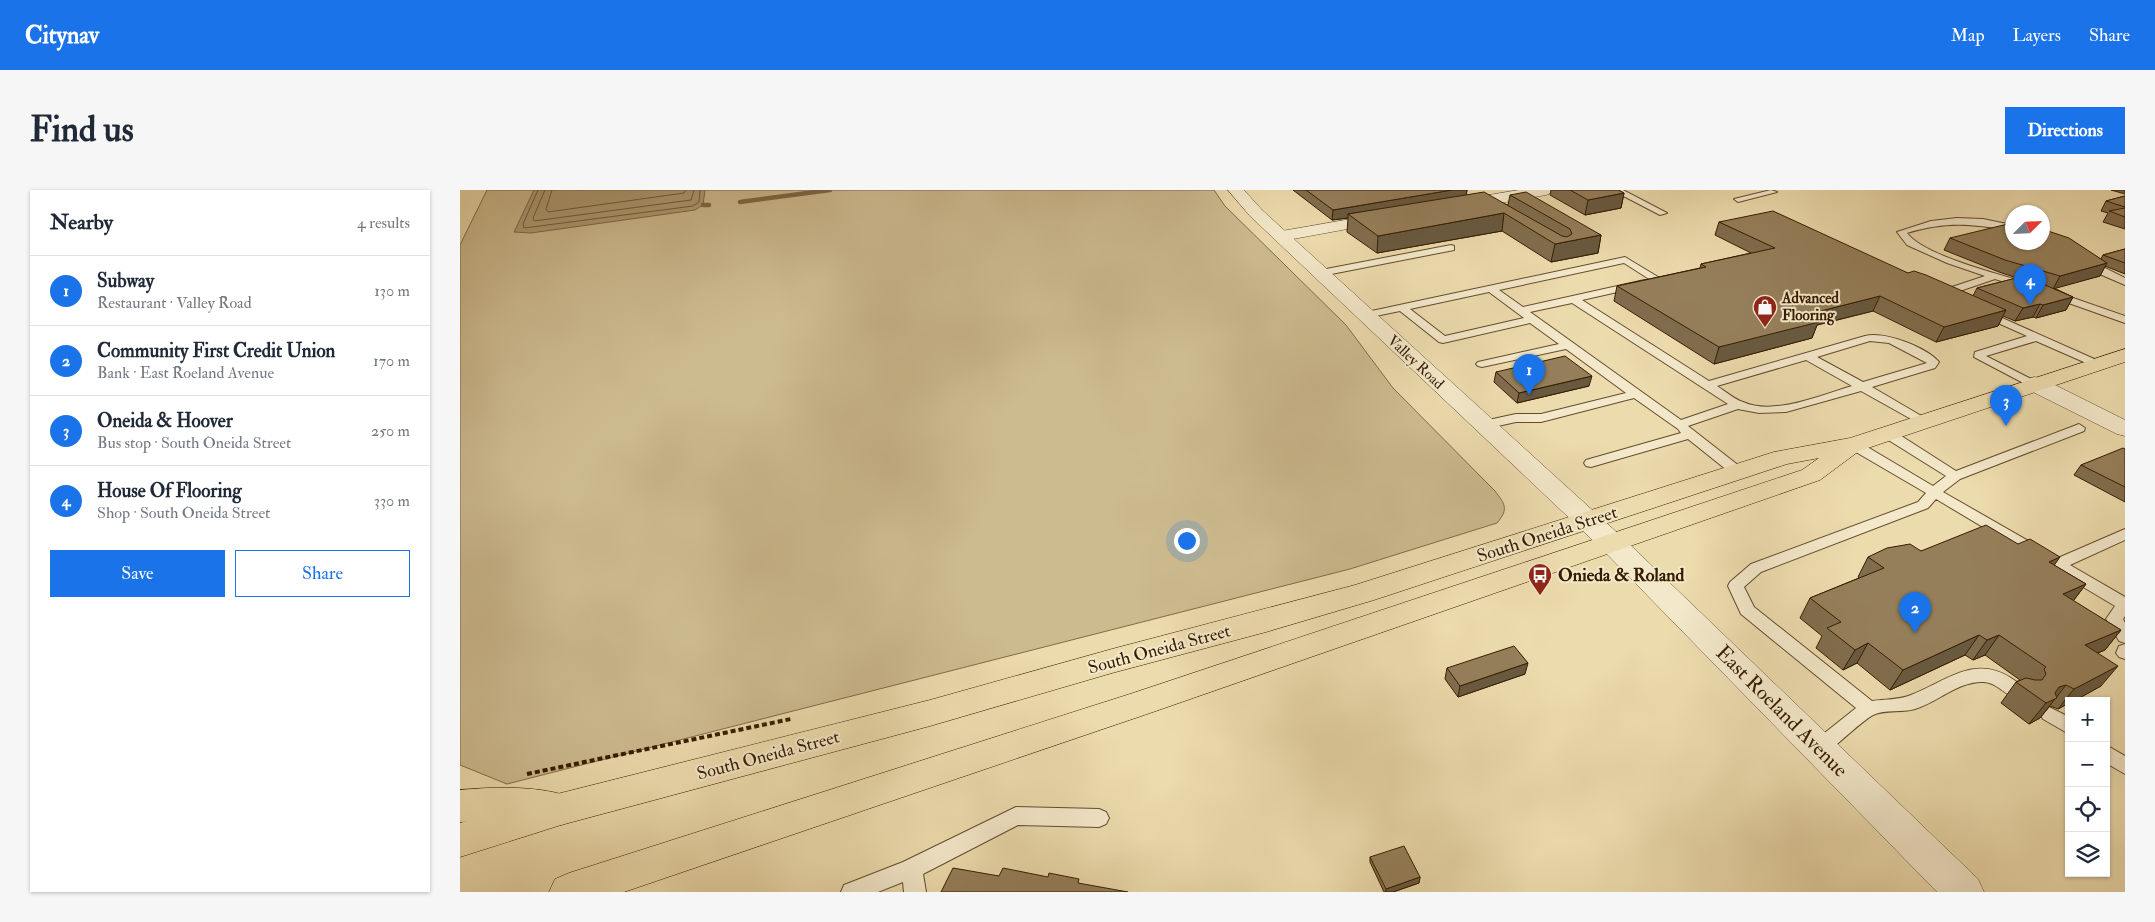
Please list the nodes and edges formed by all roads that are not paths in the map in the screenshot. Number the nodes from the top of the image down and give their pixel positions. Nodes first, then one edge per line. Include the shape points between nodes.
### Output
1 (1236, 190) edge
2 (1546, 190) edge
3 (1616, 190) edge
4 (1782, 190) edge
5 (1770, 191) edge
6 (1501, 194) edge
7 (1738, 199) dead end
8 (1443, 208) edge
9 (1663, 213) dead end
10 (1396, 216) edge
11 (2005, 226) edge
12 (1282, 236) junction
13 (1451, 248) edge
14 (2079, 256) edge
15 (1321, 273) junction
16 (1994, 276) junction
17 (2125, 282) edge
18 (1490, 288) junction
19 (1572, 299) junction
20 (1958, 301) edge
21 (1401, 308) junction
22 (1976, 309) edge
23 (1521, 311) junction
24 (1366, 315) junction
25 (1533, 319) junction
26 (2125, 320) edge
27 (2037, 338) junction
28 (1568, 345) junction
29 (2125, 355) edge
30 (1807, 356) junction
31 (1482, 364) dead end
32 (2096, 364) junction
33 (2035, 384) junction
34 (1707, 385) junction
35 (1863, 387) junction
36 (1636, 394) junction
37 (1738, 406) junction
38 (1924, 421) junction
39 (1484, 424) junction
40 (1679, 425) junction
41 (2079, 428) dead end
42 (2125, 429) edge
43 (1887, 433) junction
44 (1690, 434) junction
45 (1854, 445) junction
46 (1592, 463) dead end
47 (1738, 472) junction
48 (1955, 476) junction
49 (1934, 492) junction
50 (1600, 532) junction
51 (2125, 534) edge
52 (2056, 565) junction
53 (2125, 605) edge
54 (2125, 637) edge
55 (2020, 693) edge
56 (1869, 708) junction
57 (2049, 714) edge
58 (2065, 724) edge
59 (1819, 748) junction
60 (2110, 756) edge
61 (2125, 766) edge
62 (460, 806) edge
63 (561, 809) junction
64 (1099, 818) dead end
65 (460, 840) edge
66 (911, 869) junction
67 (569, 892) edge
68 (852, 892) edge
69 (915, 892) edge
70 (1964, 892) edge

1 - 12 street, Valley Road
2 - 6 street
3 - 9 lane
4 - 5 lane
5 - 7 lane
6 - 8 street via 1485,204
10 - 12 street
11 - 16 lane via 1964,220 1930,223 1902,232 1910,243
12 - 15 street, Valley Road
13 - 15 lane
14 - 17 lane via 2098,270
15 - 24 street, Valley Road
16 - 20 lane via 1936,291
16 - 26 lane
18 - 19 lane via 1625,260 1658,280
18 - 21 lane
18 - 23 lane
19 - 23 lane
19 - 34 lane
21 - 24 lane
21 - 25 lane via 1442,340
22 - 27 lane
23 - 25 lane
24 - 39 street, Valley Road
25 - 28 lane
27 - 32 lane
27 - 33 lane via 1979,354
28 - 31 lane
28 - 36 lane
29 - 32 main road, South Oneida Street
30 - 34 lane
30 - 35 lane
30 - 35 lane via 1880,337 1933,362 1931,366
32 - 33 main road, South Oneida Street
33 - 38 main road, South Oneida Street
33 - 42 street
34 - 37 lane
35 - 37 lane via 1774,411
35 - 38 lane
36 - 39 lane via 1542,418 1516,418
36 - 40 lane
37 - 40 lane
38 - 43 main road, South Oneida Street
39 - 50 street, Valley Road
40 - 44 lane
41 - 48 lane
43 - 45 main road, South Oneida Street
43 - 48 lane
44 - 46 lane
44 - 47 lane
45 - 47 main road, South Oneida Street via 1783,457
45 - 49 lane
45 - 50 main road, South Oneida Street via 1811,475
47 - 50 main road, South Oneida Street
48 - 49 lane
49 - 52 lane
49 - 56 lane via 1923,505 1756,568 1736,586 1746,610
50 - 59 street, East Roeland Avenue
50 - 63 main road, South Oneida Street
50 - 67 main road, South Oneida Street via 1141,703
51 - 52 lane
52 - 53 lane
53 - 54 lane via 2114,619
55 - 56 lane via 1996,677 1982,675 1962,678 1912,703
56 - 59 lane
57 - 58 lane
59 - 70 street, East Roeland Avenue
60 - 61 lane
62 - 63 main road via 510,802
63 - 65 main road, South Oneida Street
64 - 66 lane via 1016,816
66 - 68 lane
66 - 69 lane

